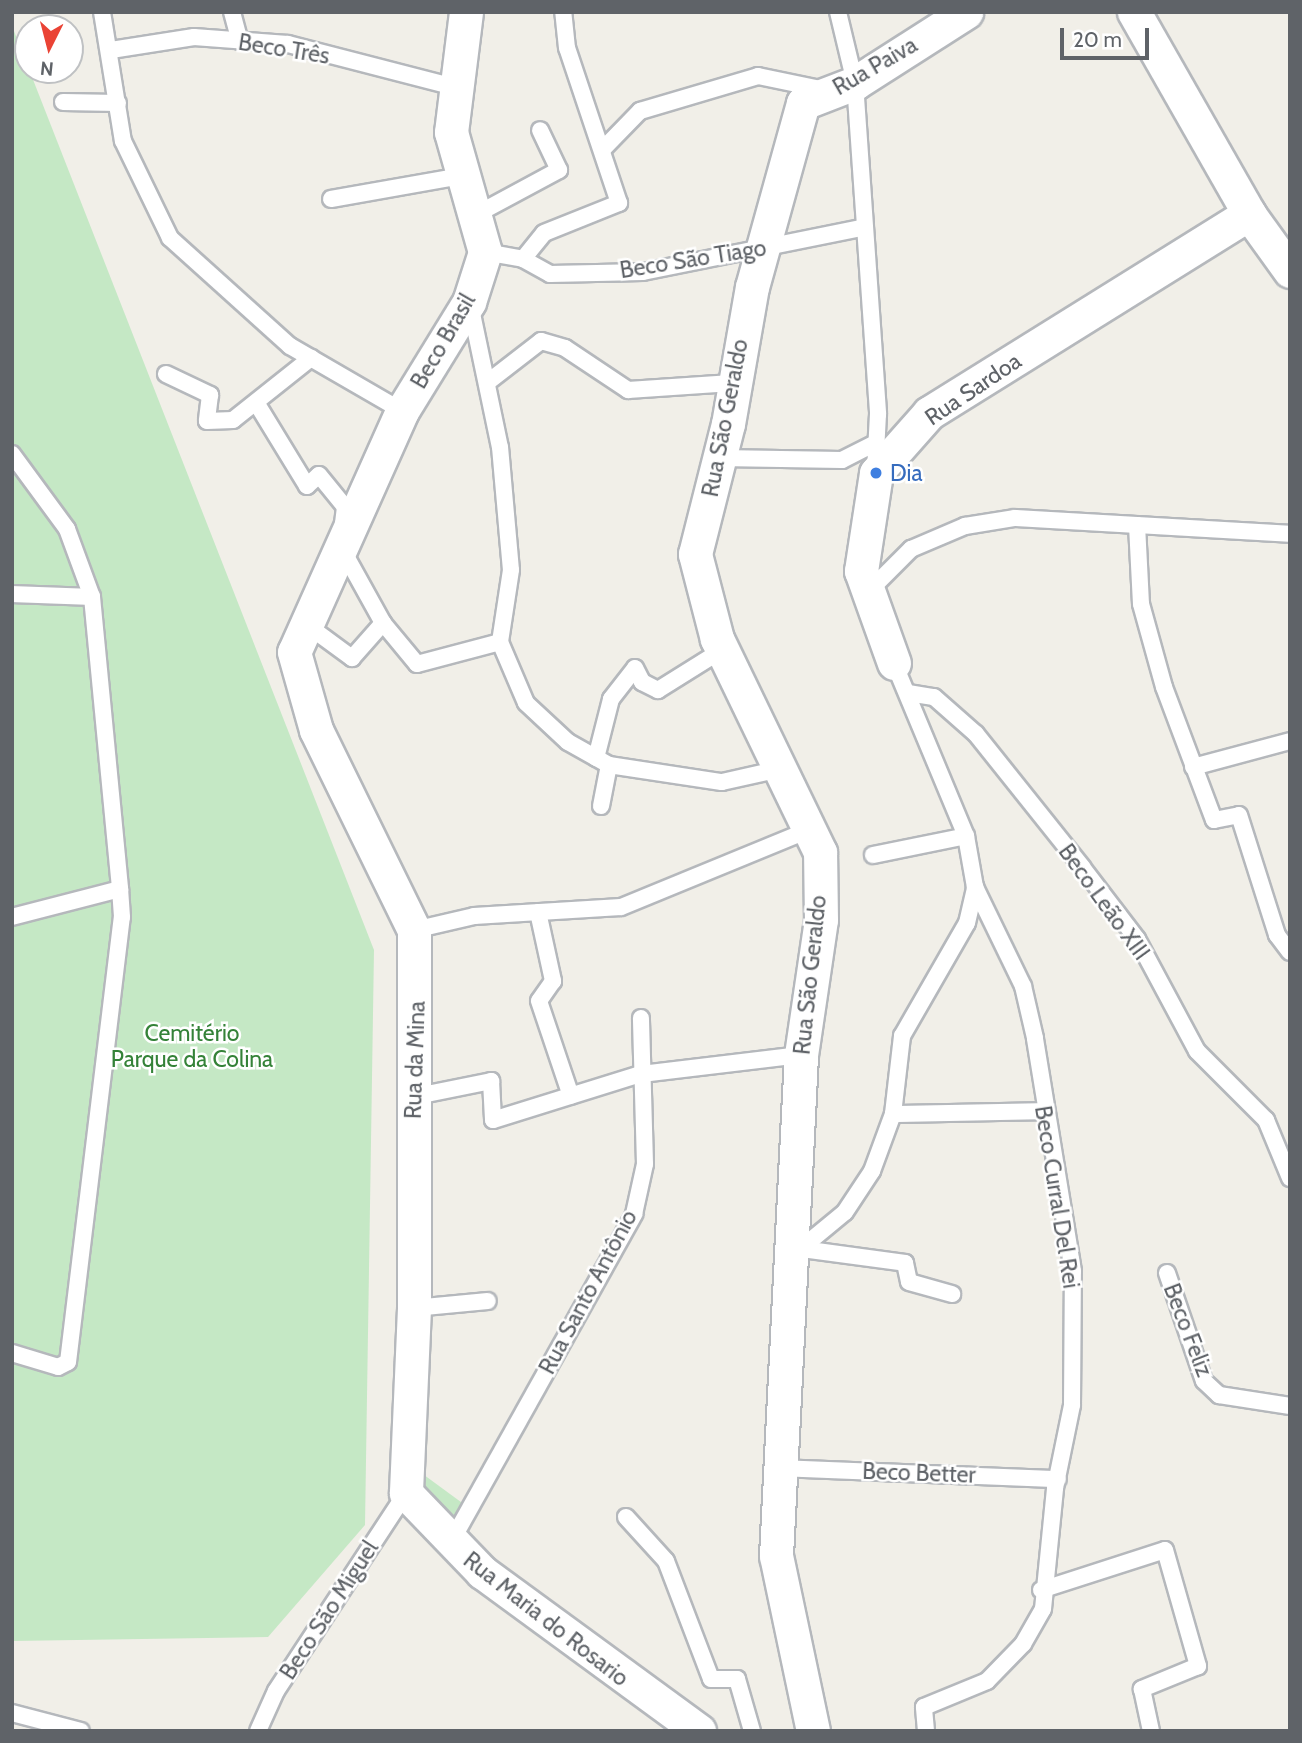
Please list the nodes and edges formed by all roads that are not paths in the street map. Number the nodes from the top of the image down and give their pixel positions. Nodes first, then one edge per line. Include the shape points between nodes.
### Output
1 (102, 12) edge
2 (232, 12) edge
3 (466, 12) edge
4 (563, 12) edge
5 (838, 12) edge
6 (966, 12) edge
7 (1134, 12) edge
8 (240, 41) junction
9 (111, 50) junction
10 (454, 87) junction
11 (844, 87) junction
12 (63, 102) dead end
13 (118, 103) junction
14 (540, 130) dead end
15 (604, 148) junction
16 (462, 176) junction
17 (331, 199) dead end
18 (479, 213) junction
19 (1249, 214) junction
20 (862, 228) junction
21 (762, 248) junction
22 (485, 252) junction
23 (523, 259) junction
24 (1290, 271) edge
25 (469, 302) junction
26 (310, 358) junction
27 (166, 374) dead end
28 (488, 382) junction
29 (732, 383) junction
30 (257, 404) junction
31 (402, 411) junction
32 (12, 454) edge
33 (720, 458) junction
34 (874, 459) junction
35 (1137, 525) junction
36 (1290, 534) edge
37 (341, 550) junction
38 (12, 594) edge
39 (865, 594) junction
40 (92, 597) junction
41 (383, 624) junction
42 (300, 639) junction
43 (500, 642) junction
44 (722, 650) junction
45 (894, 663) joint
46 (908, 693) junction
47 (1290, 741) edge
48 (602, 762) junction
49 (1194, 767) junction
50 (780, 769) junction
51 (601, 806) dead end
52 (809, 830) junction
53 (966, 836) junction
54 (873, 855) dead end
55 (975, 887) junction
56 (120, 889) junction
57 (538, 912) junction
58 (12, 917) edge
59 (414, 930) junction
60 (1290, 952) edge
61 (641, 1018) dead end
62 (801, 1055) junction
63 (641, 1074) junction
64 (571, 1096) junction
65 (412, 1097) junction
66 (1043, 1111) junction
67 (894, 1114) junction
68 (1290, 1178) edge
69 (797, 1253) junction
70 (1167, 1273) dead end
71 (953, 1294) dead end
72 (488, 1301) dead end
73 (414, 1308) junction
74 (12, 1353) edge
75 (1290, 1406) edge
76 (780, 1468) junction
77 (1058, 1479) junction
78 (406, 1493) junction
79 (626, 1517) dead end
80 (449, 1544) junction
81 (1041, 1590) junction
82 (12, 1713) edge
83 (680, 1726) edge
84 (81, 1731) edge
85 (258, 1731) edge
86 (752, 1731) edge
87 (813, 1731) edge
88 (926, 1731) edge
89 (1151, 1731) edge

1 - 9 lane
2 - 8 lane
3 - 10 street, Beco Brasil
4 - 15 lane via 567,48
5 - 11 lane
6 - 11 street, Rua Paiva
7 - 19 street
8 - 9 lane, Beco Três via 194,37
8 - 10 lane, Beco Três via 288,44
9 - 13 lane
10 - 16 street, Beco Brasil via 451,132
11 - 15 lane via 758,76 640,111
11 - 20 lane
11 - 21 street, Rua Paiva via 803,103
12 - 13 lane
13 - 26 lane via 123,141 170,238
14 - 18 lane via 559,170
15 - 23 lane via 619,203 544,233
16 - 17 lane
16 - 18 street, Beco Brasil
18 - 22 street, Beco Brasil
19 - 24 street
19 - 34 street, Rua Sardoa via 929,413
20 - 21 lane, Beco São Tiago
20 - 34 lane via 878,414
21 - 23 lane, Beco São Tiago via 643,272 550,274
21 - 29 street, Rua São Geraldo
22 - 23 lane, Beco São Tiago
22 - 25 street, Beco Brasil
25 - 28 lane
25 - 31 street, Beco Brasil
26 - 30 lane
26 - 31 lane
27 - 30 lane via 210,394 207,421 233,420
28 - 29 lane via 541,341 565,348 628,390
28 - 43 lane via 512,569
29 - 33 street, Rua São Geraldo
30 - 37 lane via 307,486 319,475 345,507
31 - 37 street, Beco Brasil
32 - 40 lane via 67,529
33 - 34 lane
33 - 44 street, Rua São Geraldo via 695,554
34 - 39 street via 862,571
35 - 36 lane
35 - 39 lane via 1015,518 965,526 911,549
35 - 49 lane via 1141,604
37 - 41 lane
37 - 42 street, Beco Brasil
38 - 40 lane
39 - 45 street
40 - 56 lane
41 - 42 lane via 352,658
41 - 43 lane via 417,664
42 - 59 street, Rua da Mina via 316,730
43 - 48 lane via 526,704
44 - 48 lane via 658,690 642,682 635,668 611,699
44 - 50 street, Rua São Geraldo
45 - 46 lane
46 - 53 lane
46 - 68 lane, Beco Leão XIII via 934,697 976,734 1082,867 1137,939 1197,1051 1266,1120
47 - 49 lane
48 - 50 lane via 722,782
48 - 51 lane
49 - 60 lane via 1214,820 1239,815 1277,935
50 - 52 street, Rua São Geraldo
52 - 57 lane via 621,907
52 - 62 street, Rua São Geraldo via 820,852 821,920
53 - 54 lane
53 - 55 lane
55 - 66 lane, Beco Curral Del Rei via 1023,986
55 - 67 lane via 967,923 902,1036
56 - 58 lane
56 - 74 lane via 122,917 68,1362 58,1367
57 - 59 lane via 474,916
57 - 64 lane via 552,981 539,1001
59 - 65 street, Rua da Mina
61 - 63 lane, Rua Santo Antônio
62 - 63 lane
62 - 69 street, Rua São Geraldo
63 - 64 lane
63 - 80 lane, Rua Santo Antônio via 645,1164 634,1214
64 - 65 lane via 494,1120 492,1081
65 - 73 street, Rua da Mina
66 - 67 lane
66 - 77 lane, Beco Curral Del Rei via 1073,1271 1073,1405
67 - 69 lane via 873,1171 845,1212
69 - 71 lane via 905,1263 909,1282
69 - 76 street, Rua São Geraldo
70 - 75 lane, Beco Feliz via 1204,1381 1219,1395
72 - 73 lane
73 - 78 street, Rua da Mina
76 - 77 lane, Beco Better
76 - 87 street, Rua São Geraldo via 780,1596
77 - 81 lane, Beco Curral Del Rei
78 - 80 street, Rua Maria do Rosario
78 - 85 lane, Beco São Miguel via 276,1691
79 - 86 lane via 666,1561 711,1679 737,1679
80 - 83 street, Rua Maria do Rosario
81 - 88 lane, Beco Curral Del Rei via 1043,1609 1023,1644 987,1681 923,1707
81 - 89 lane via 1165,1550 1198,1666 1142,1689
82 - 84 lane

